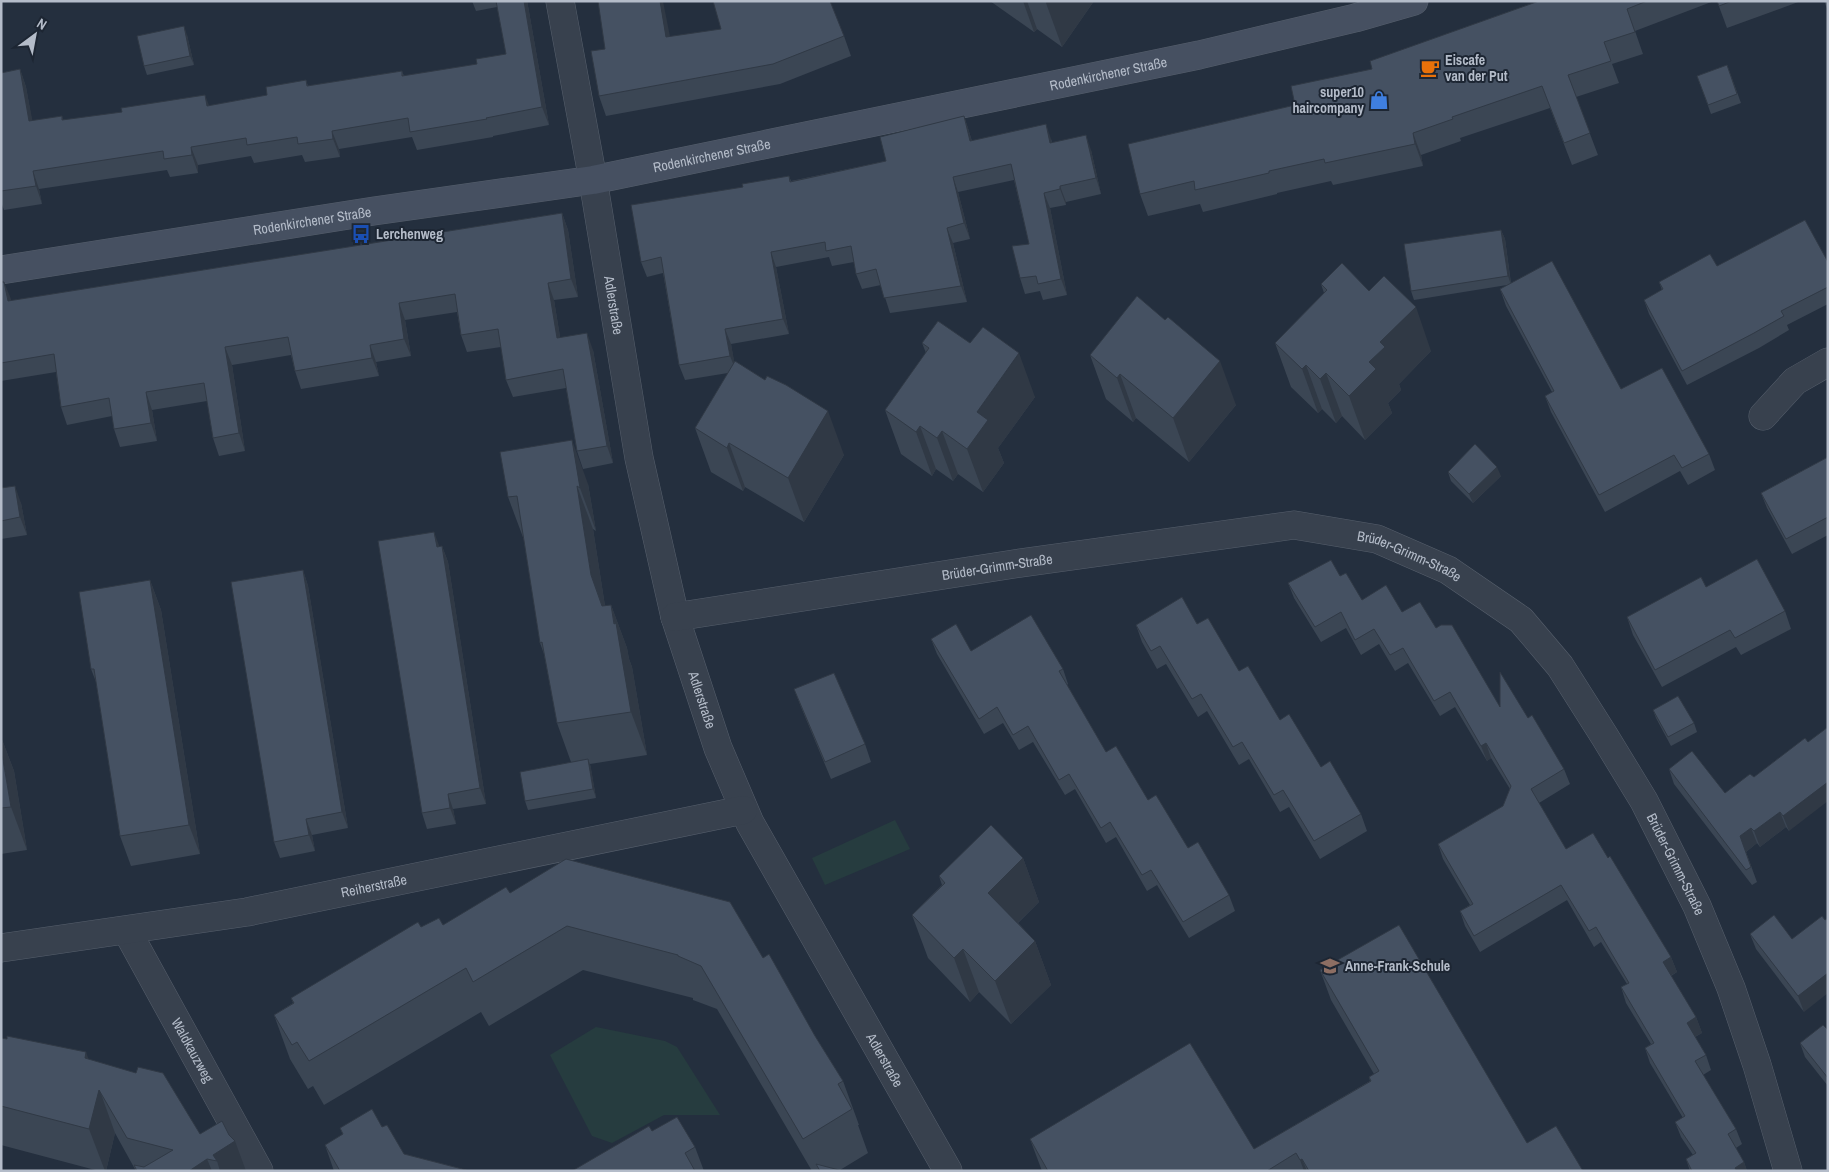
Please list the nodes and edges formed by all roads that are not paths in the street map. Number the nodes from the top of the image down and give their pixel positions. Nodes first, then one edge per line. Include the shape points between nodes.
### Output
1 (560, 1) edge
2 (1414, 1) edge
3 (593, 180) junction
4 (1, 270) edge
5 (1828, 362) edge
6 (1763, 416) dead end
7 (675, 617) junction
8 (743, 810) junction
9 (127, 931) junction
10 (1, 948) edge
11 (259, 1171) edge
12 (948, 1171) edge
13 (1788, 1171) edge

1 - 3 street
2 - 3 main road, Rodenkirchener Straße via 1189,57
3 - 4 main road, Rodenkirchener Straße
3 - 7 street, Adlerstraße via 639,458
5 - 6 street via 1795,381
7 - 8 street, Adlerstraße via 718,748
7 - 13 street, Brüder-Grimm-Straße via 1014,564 1294,525 1377,539 1448,570 1521,620 1560,666 1644,801 1697,906 1731,988
8 - 9 street, Reiherstraße via 248,912
8 - 12 street, Adlerstraße
9 - 10 street, Reiherstraße
9 - 11 street, Waldkauzweg

